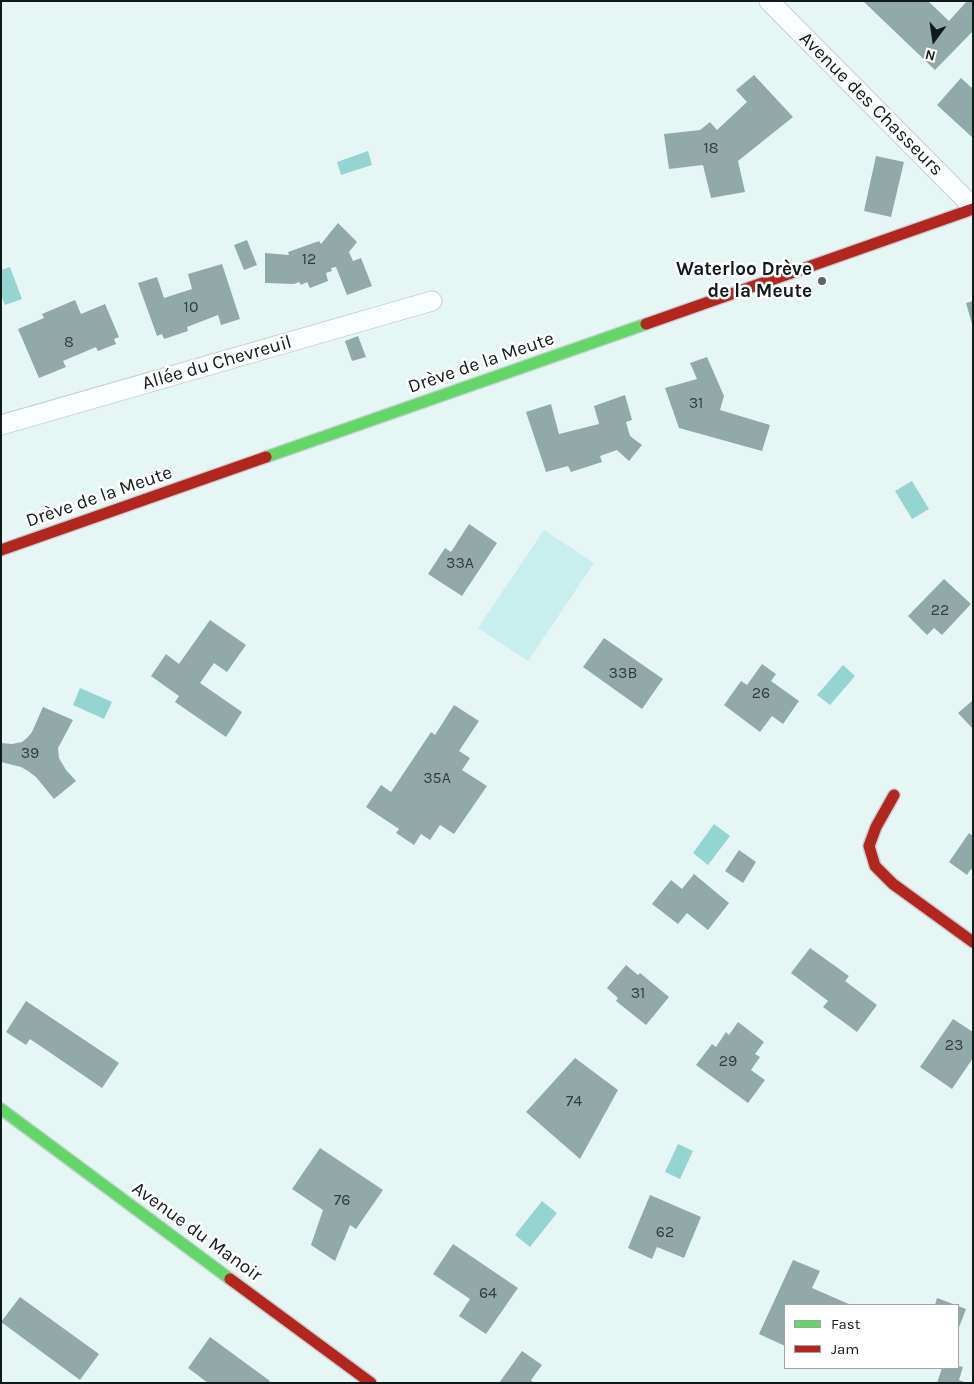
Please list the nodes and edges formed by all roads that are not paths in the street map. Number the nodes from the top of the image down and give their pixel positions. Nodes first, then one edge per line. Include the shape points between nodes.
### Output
1 (769, 1) edge
2 (973, 208) edge
3 (432, 301) dead end
4 (1, 425) edge
5 (1, 550) edge
6 (894, 795) dead end
7 (973, 942) edge
8 (1, 1109) edge
9 (371, 1383) edge

1 - 2 street, Avenue des Chasseurs
2 - 5 street, Drève de la Meute
3 - 4 street, Allée du Chevreuil
6 - 7 street via 869,846 875,866 894,884
8 - 9 street, Avenue du Manoir

